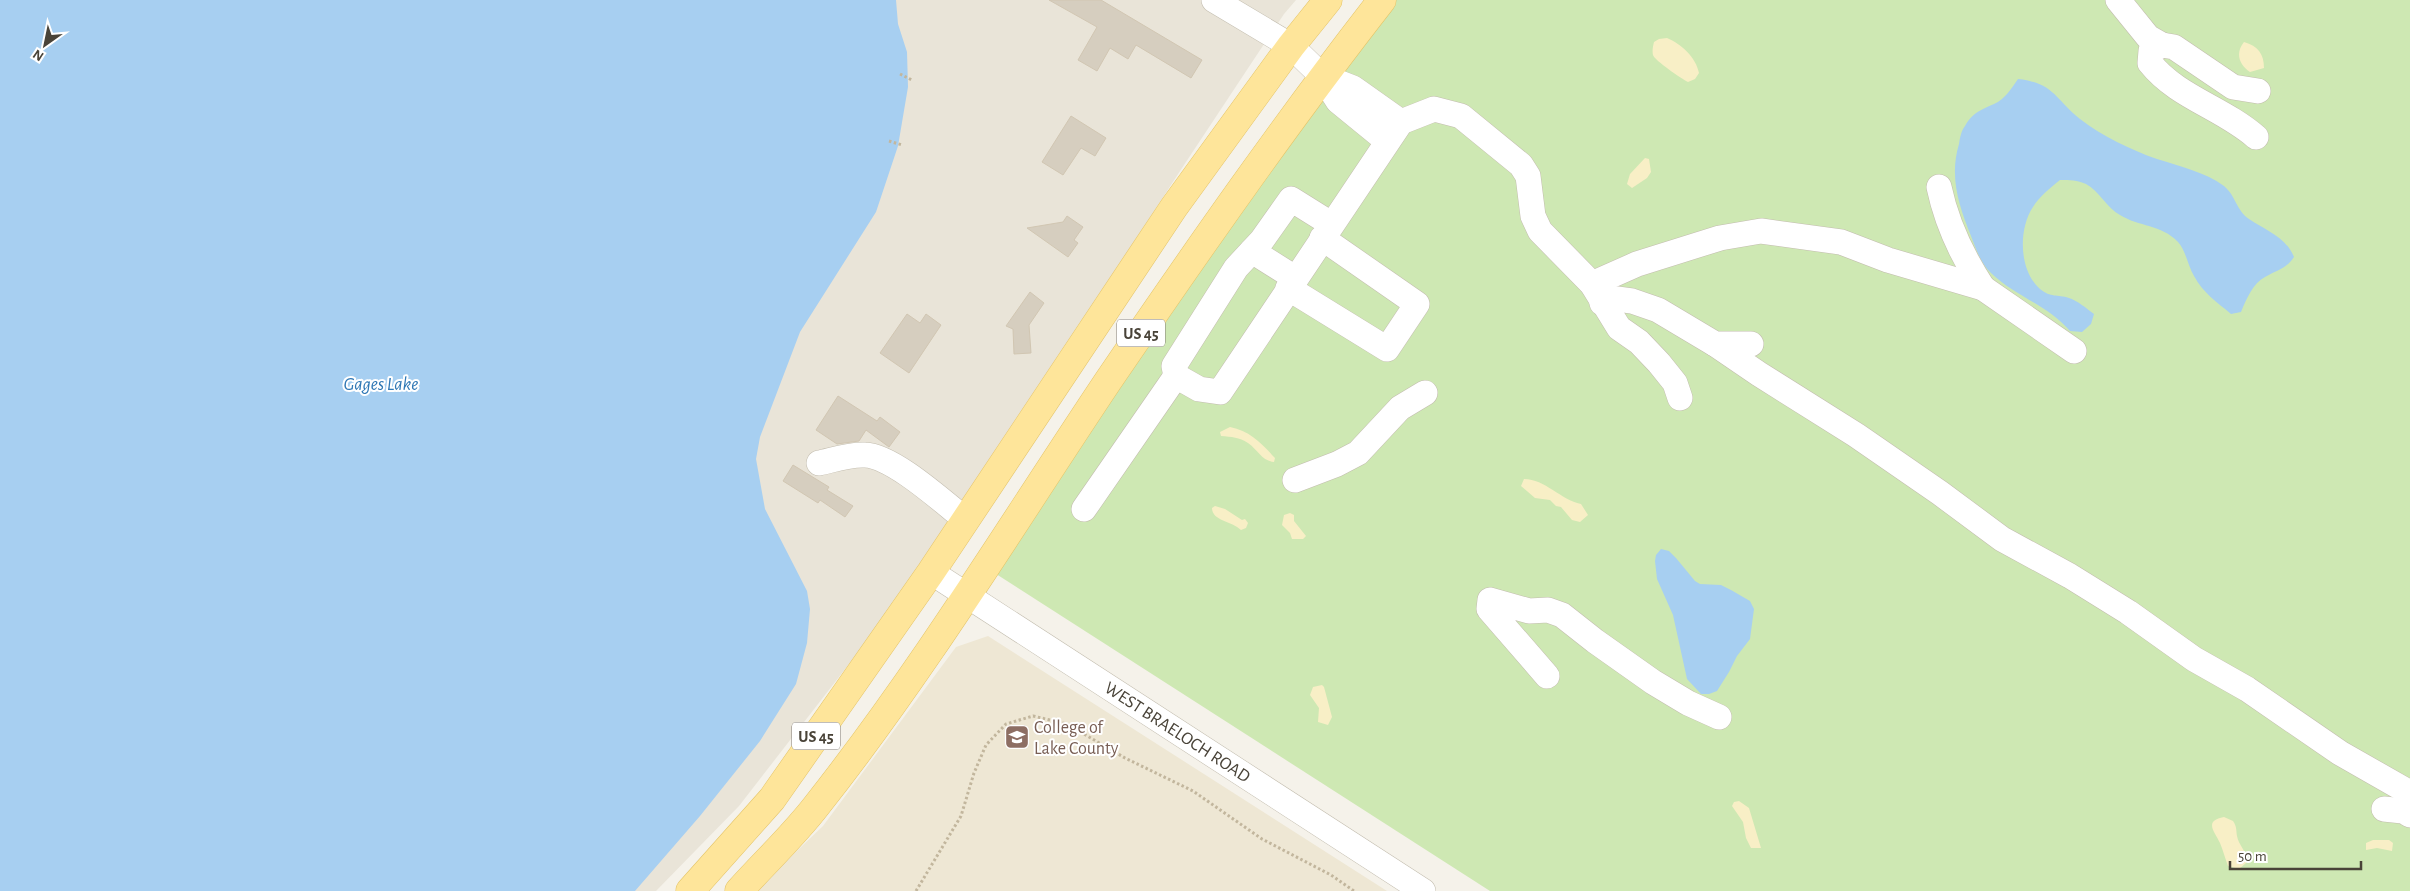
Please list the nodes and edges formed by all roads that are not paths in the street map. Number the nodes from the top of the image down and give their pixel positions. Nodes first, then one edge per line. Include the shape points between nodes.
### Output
1 (1214, 0) edge
2 (1328, 0) edge
3 (1382, 0) edge
4 (2118, 0) edge
5 (2162, 45) junction
6 (1292, 46) junction
7 (1322, 76) junction
8 (2258, 91) dead end
9 (1394, 131) junction
10 (2256, 137) dead end
11 (1939, 187) dead end
12 (1326, 231) junction
13 (1252, 251) junction
14 (1292, 283) junction
15 (1983, 288) junction
16 (1597, 294) junction
17 (1715, 344) junction
18 (1751, 344) dead end
19 (2074, 351) dead end
20 (1176, 376) junction
21 (1425, 393) dead end
22 (1680, 398) dead end
23 (819, 463) dead end
24 (1294, 480) dead end
25 (1084, 509) dead end
26 (966, 520) junction
27 (931, 572) junction
28 (966, 594) junction
29 (1547, 676) dead end
30 (1719, 717) dead end
31 (2410, 793) edge
32 (2384, 810) dead end
33 (2410, 815) edge
34 (690, 891) edge
35 (739, 891) edge
36 (1423, 891) edge

1 - 6 street
2 - 6 main road, US 45
3 - 7 main road, US 45
4 - 5 street via 2148,37
5 - 8 street via 2174,47 2233,87
5 - 10 street via 2151,51 2150,63 2157,72 2184,94 2229,117
6 - 7 street
6 - 26 main road, US 45 via 1174,207
7 - 9 street via 1338,101
7 - 28 main road, US 45 via 1108,382
9 - 12 street
9 - 16 street via 1434,109 1461,116 1521,165 1528,176 1533,216 1540,231
11 - 15 street via 1953,236
12 - 13 street via 1291,199
12 - 14 street
12 - 14 street via 1417,304 1387,349
13 - 14 street
13 - 20 street via 1236,268 1174,366
14 - 20 street via 1220,392 1199,389
15 - 16 street via 1840,242 1761,231 1720,238 1637,264
15 - 19 street
16 - 17 street via 1658,310
16 - 22 street via 1619,328 1639,342 1675,383
17 - 18 street
17 - 31 street via 1940,493 2002,540 2070,576 2194,659 2247,689 2340,754
20 - 25 street
21 - 24 street via 1400,408 1358,454
23 - 26 street via 863,455 882,459
26 - 27 main road, US 45
27 - 28 street, WEST BRAELOCH ROAD
27 - 34 main road, US 45 via 772,799
28 - 35 main road, US 45 via 888,711 816,807
28 - 36 street, WEST BRAELOCH ROAD
29 - 30 street via 1497,620 1489,609 1490,600 1562,615 1653,682
32 - 33 street via 2403,811

